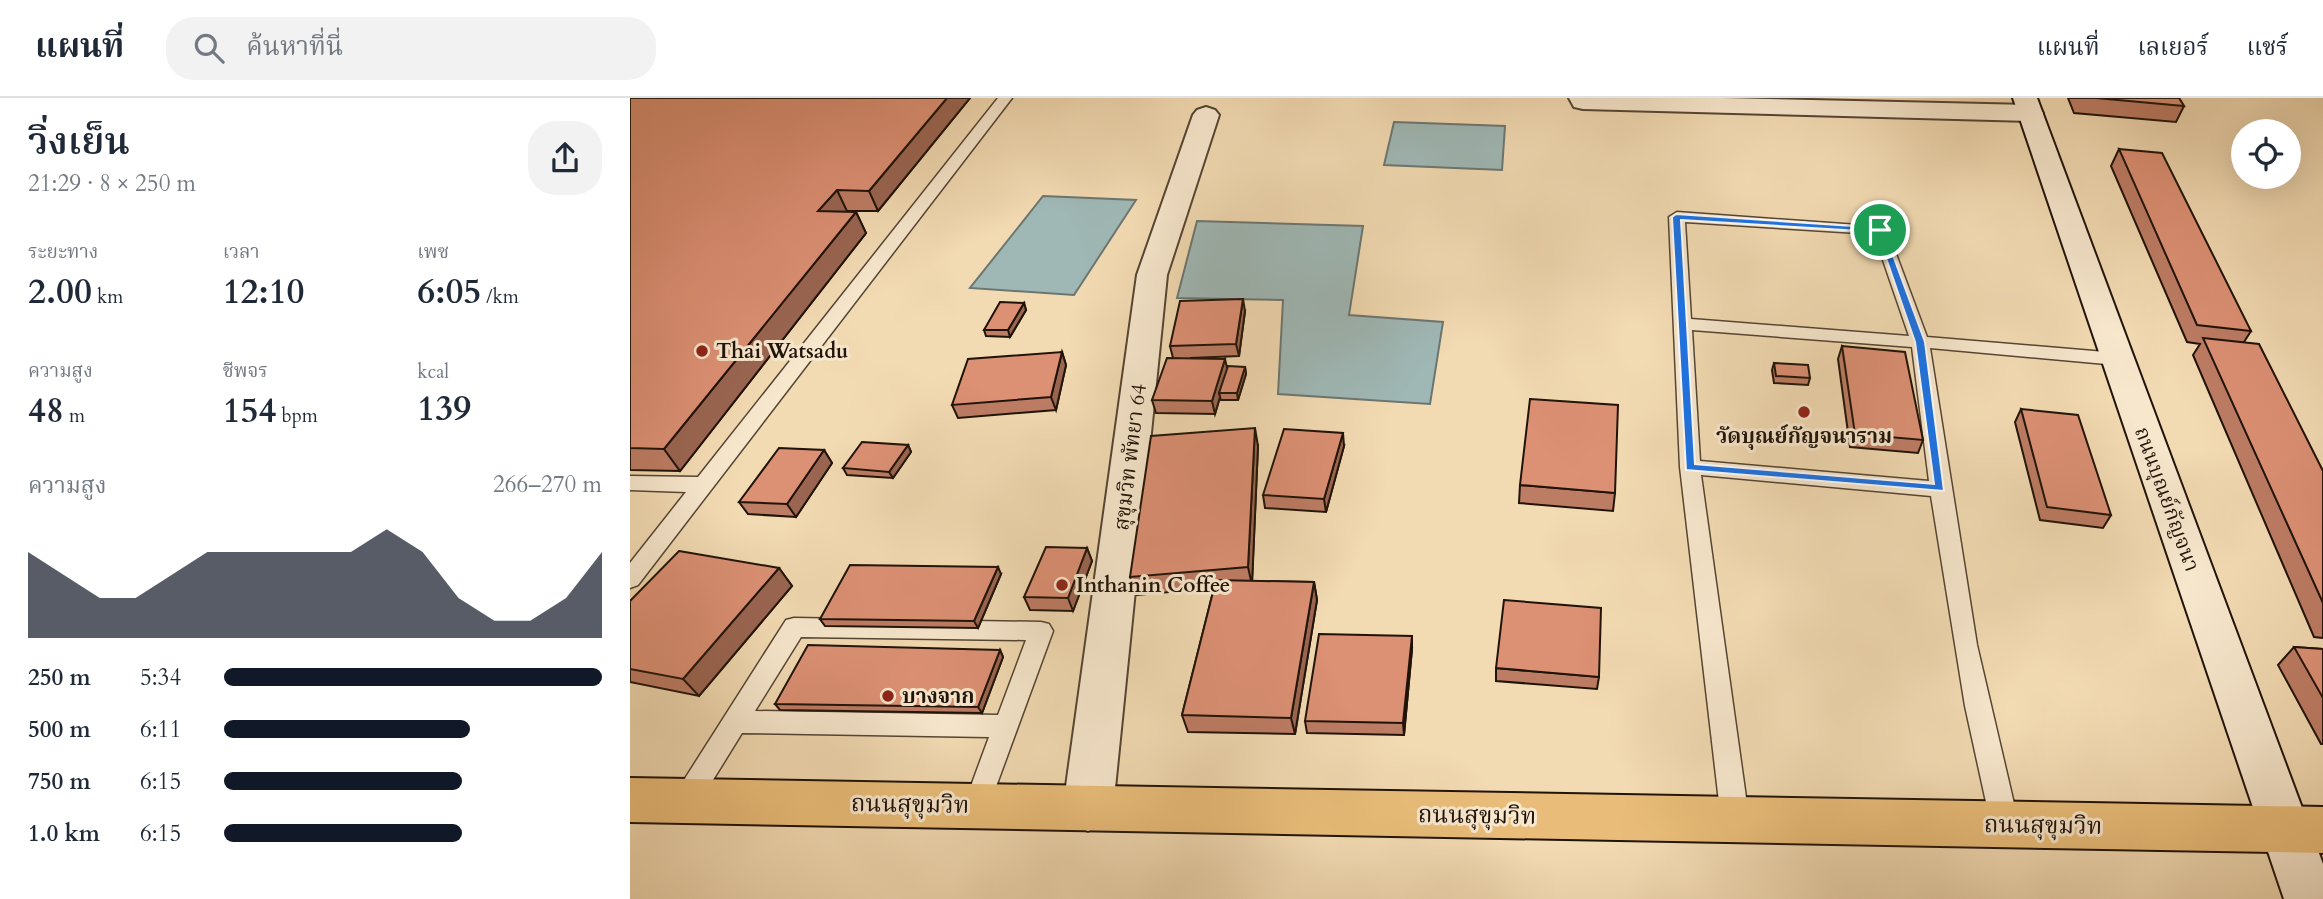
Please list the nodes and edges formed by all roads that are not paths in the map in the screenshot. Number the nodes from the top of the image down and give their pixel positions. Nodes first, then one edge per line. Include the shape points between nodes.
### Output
1 (1005, 98) edge
2 (1581, 98) edge
3 (2027, 106) edge
4 (1206, 115) dead end
5 (1681, 324) junction
6 (1920, 342) junction
7 (2117, 359) junction
8 (1690, 467) junction
9 (630, 483) edge
10 (703, 485) junction
11 (1940, 489) junction
12 (630, 579) edge
13 (735, 722) junction
14 (1005, 726) junction
15 (630, 800) edge
16 (686, 800) junction
17 (977, 805) junction
18 (1088, 808) junction
19 (1735, 819) junction
20 (2005, 825) junction
21 (2304, 829) edge
22 (2310, 899) edge

1 - 10 lane
2 - 3 street via 1583,102
3 - 7 street, ถนนบุณย์กัญจนา
4 - 18 street, สุขุมวิท พัทยา 64 via 1152,275
5 - 6 lane
5 - 6 lane via 1676,217 1880,230
5 - 8 lane
6 - 7 lane
6 - 11 lane
7 - 21 street, ถนนบุณย์กัญจนา
8 - 11 lane
8 - 19 lane
9 - 10 lane
10 - 12 lane
11 - 20 lane via 1985,748
13 - 14 lane
13 - 14 lane via 794,627 1041,631
13 - 16 lane
14 - 17 lane
15 - 16 highway, ถนนสุขุมวิท
16 - 17 highway, ถนนสุขุมวิท
17 - 18 highway, ถนนสุขุมวิท
18 - 19 highway, ถนนสุขุมวิท
19 - 20 highway, ถนนสุขุมวิท
20 - 21 highway, ถนนสุขุมวิท
21 - 22 street, ถนนบุณย์กัญจนา

